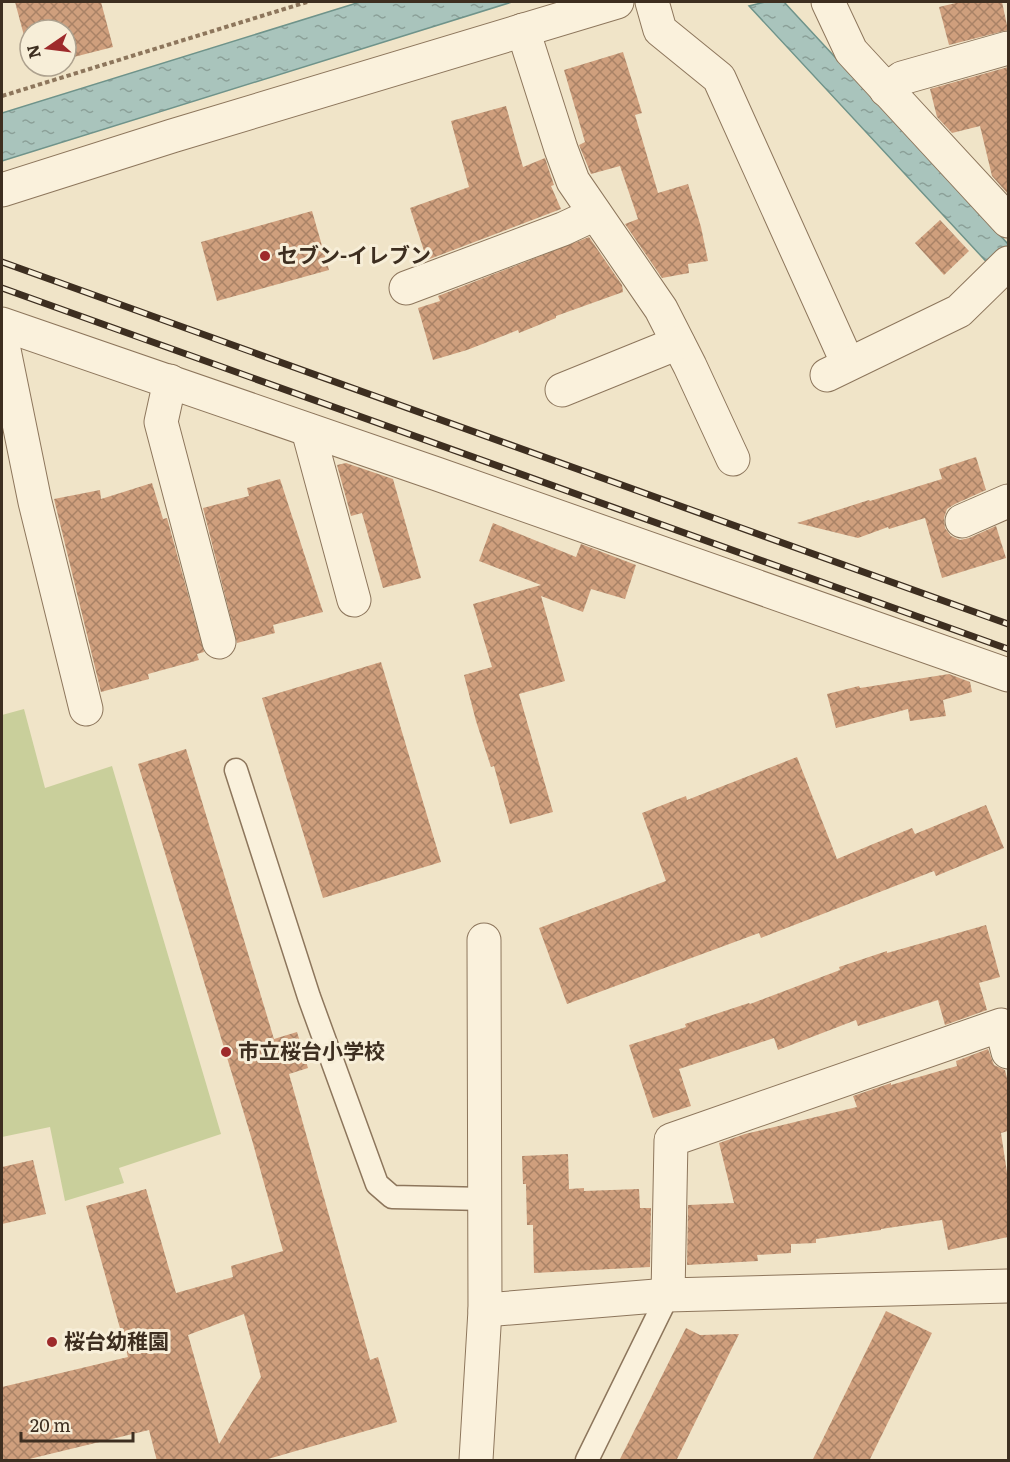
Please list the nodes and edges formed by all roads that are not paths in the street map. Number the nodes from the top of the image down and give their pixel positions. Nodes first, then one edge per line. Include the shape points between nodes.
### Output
1 (617, 2) edge
2 (652, 2) edge
3 (828, 2) edge
4 (523, 30) junction
5 (1008, 48) edge
6 (886, 90) junction
7 (2, 190) edge
8 (595, 214) junction
9 (1008, 220) edge
10 (1002, 270) edge
11 (406, 288) dead end
12 (2, 324) edge
13 (2, 340) edge
14 (678, 343) junction
15 (170, 381) junction
16 (561, 390) dead end
17 (308, 429) junction
18 (733, 459) dead end
19 (1008, 501) edge
20 (962, 521) dead end
21 (354, 600) dead end
22 (219, 642) dead end
23 (1008, 675) edge
24 (87, 709) dead end
25 (236, 770) dead end
26 (484, 940) dead end
27 (1008, 1052) edge
28 (485, 1199) junction
29 (1008, 1286) edge
30 (668, 1295) junction
31 (485, 1310) junction
32 (476, 1461) edge
33 (586, 1461) edge

1 - 4 street
2 - 10 street via 660,30 719,78 838,369 959,311
3 - 6 street via 851,51
4 - 7 street
4 - 8 street via 573,181
5 - 6 street via 902,78
6 - 9 street
8 - 11 street
8 - 14 street via 661,309
12 - 15 street
13 - 24 street via 35,502
14 - 16 street
14 - 18 street
15 - 17 street
15 - 22 street via 161,422
17 - 21 street
17 - 23 street
19 - 20 street
25 - 28 lane via 309,997 377,1184 392,1197
26 - 28 street
27 - 30 street via 1001,1025 671,1140
28 - 31 street
29 - 30 street
30 - 31 street
30 - 33 lane
31 - 32 street

